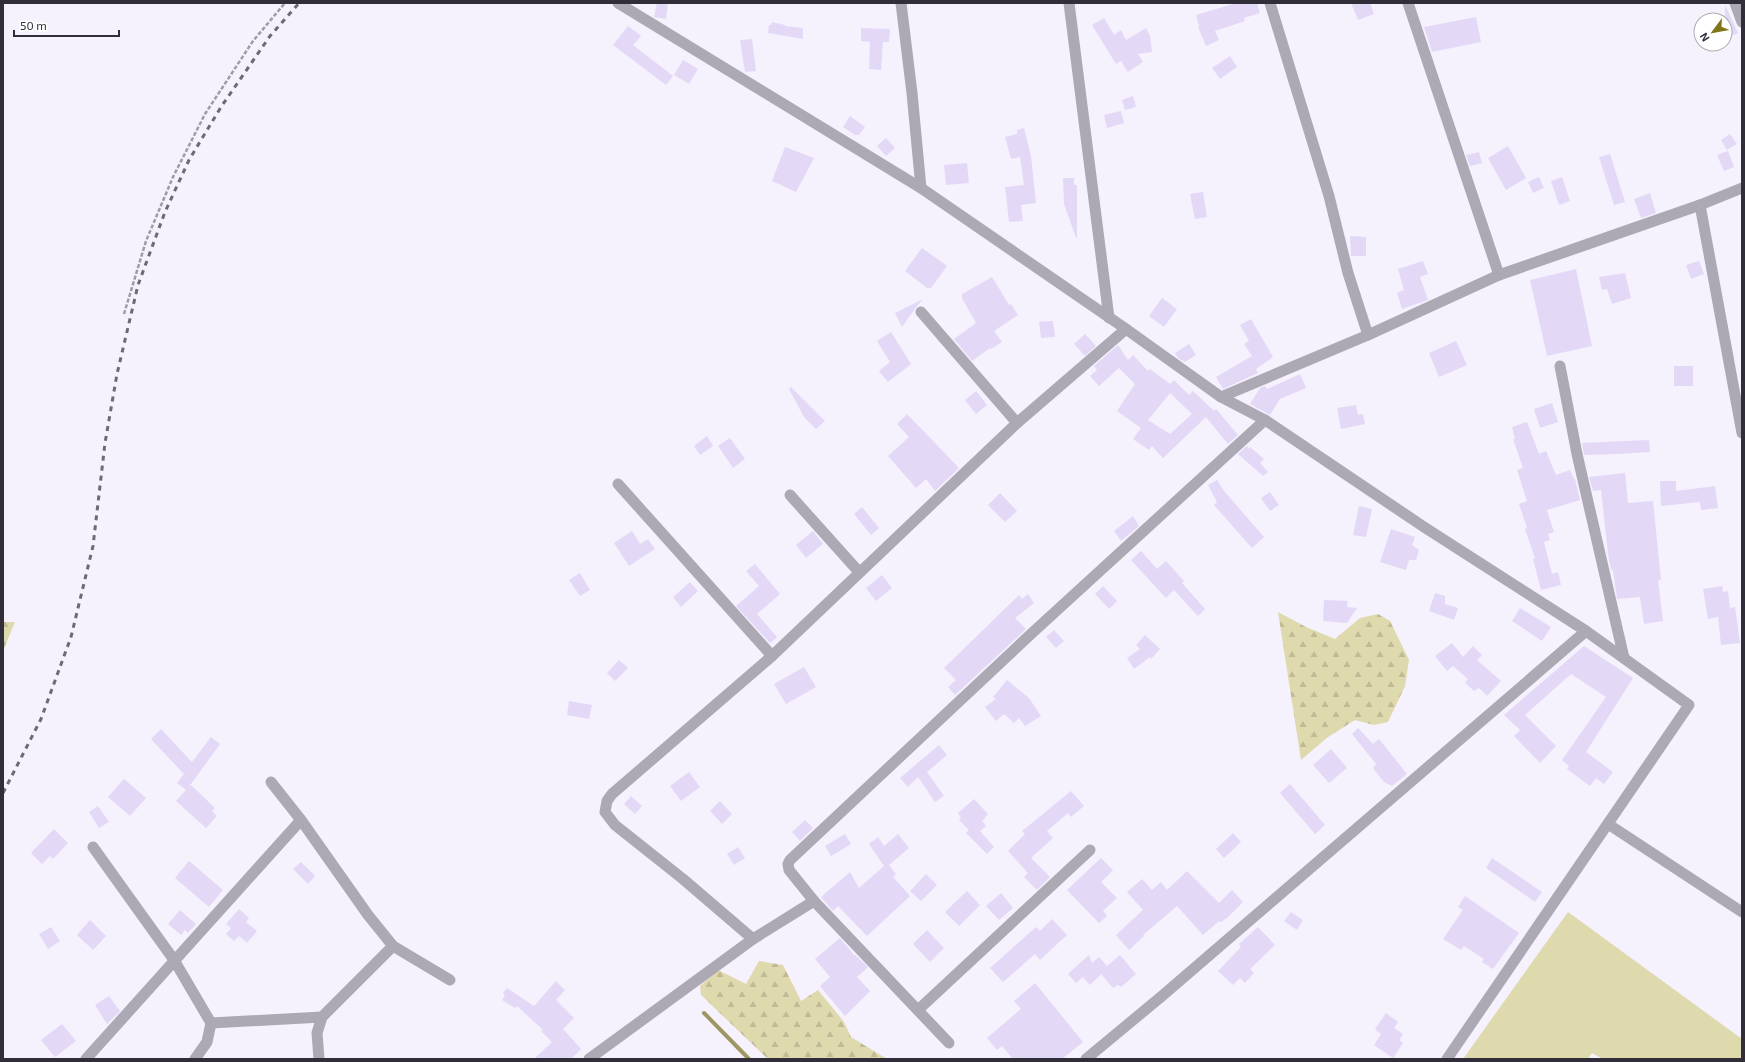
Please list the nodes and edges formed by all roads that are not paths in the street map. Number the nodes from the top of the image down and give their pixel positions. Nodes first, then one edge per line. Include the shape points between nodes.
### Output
1 (618, 3) edge
2 (901, 3) edge
3 (1069, 3) edge
4 (1270, 3) edge
5 (1408, 3) edge
6 (1735, 3) edge
7 (1742, 22) edge
8 (921, 188) junction
9 (1742, 188) edge
10 (1700, 205) junction
11 (1499, 275) junction
12 (922, 312) dead end
13 (1110, 318) junction
14 (1126, 329) junction
15 (1368, 335) junction
16 (1560, 366) dead end
17 (1221, 396) junction
18 (1265, 420) junction
19 (1017, 423) junction
20 (1742, 433) edge
21 (618, 484) dead end
22 (790, 495) dead end
23 (859, 572) junction
24 (1586, 631) junction
25 (772, 656) junction
26 (1624, 658) junction
27 (271, 782) dead end
28 (301, 820) junction
29 (1608, 824) junction
30 (94, 847) dead end
31 (1090, 850) dead end
32 (814, 901) junction
33 (1742, 912) edge
34 (753, 939) junction
35 (393, 946) junction
36 (174, 960) junction
37 (450, 980) dead end
38 (918, 1010) junction
39 (322, 1017) junction
40 (211, 1023) junction
41 (949, 1043) dead end
42 (86, 1059) edge
43 (195, 1059) edge
44 (319, 1059) edge
45 (589, 1059) edge
46 (1086, 1059) edge
47 (1447, 1059) edge

1 - 8 street
2 - 8 street
3 - 13 street
4 - 15 street
5 - 11 street
6 - 7 street
8 - 13 street
9 - 10 street
10 - 11 street
10 - 20 street
11 - 15 street
12 - 19 street
13 - 14 street
14 - 17 street
14 - 19 street
15 - 17 street
16 - 26 street via 1577,454
17 - 18 street
18 - 24 street via 1430,531
18 - 32 street via 794,855 788,864 789,870
19 - 23 street
21 - 25 street
22 - 23 street
23 - 25 street
24 - 26 street
24 - 46 street
25 - 34 street via 612,794 605,812 615,825
26 - 29 street via 1689,705
27 - 28 street
28 - 35 street
28 - 36 street
29 - 33 street
29 - 47 street
30 - 36 street
31 - 38 street
32 - 34 street
32 - 38 street
34 - 45 street
35 - 37 street
35 - 39 street
36 - 40 street
36 - 42 street
38 - 41 street
39 - 40 street
39 - 44 street via 318,1033
40 - 43 street via 207,1042

